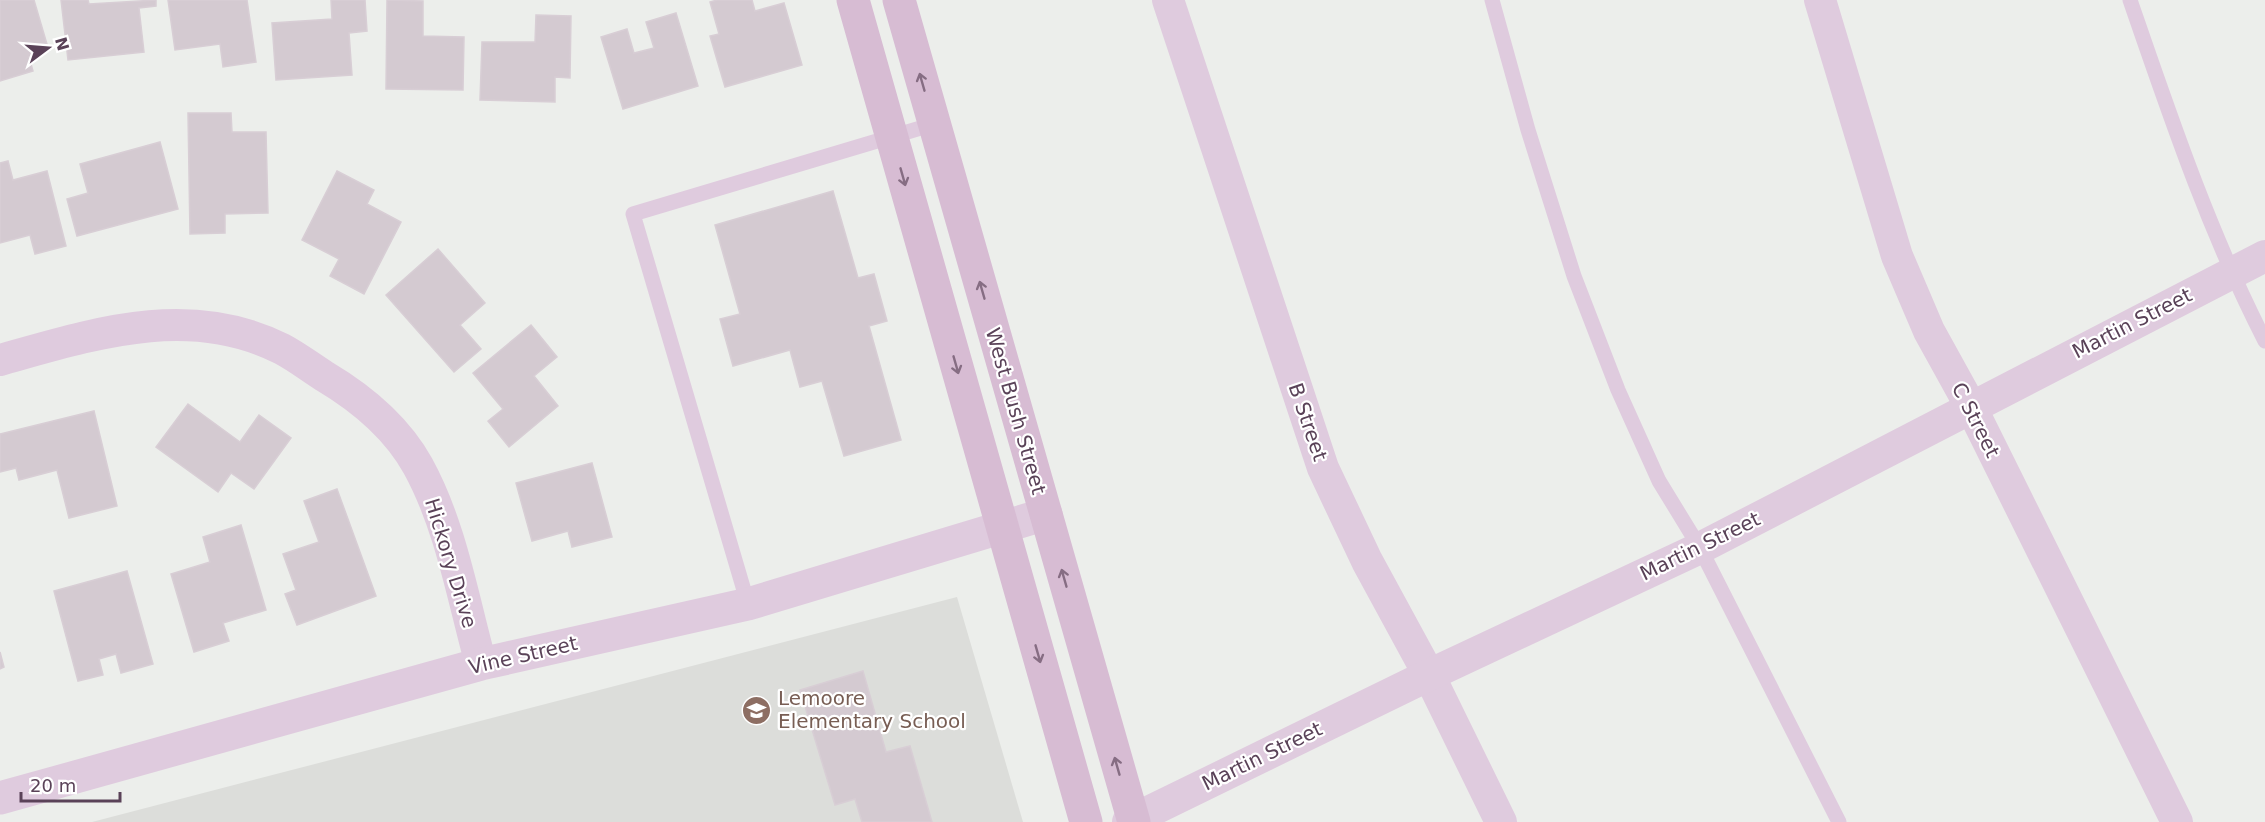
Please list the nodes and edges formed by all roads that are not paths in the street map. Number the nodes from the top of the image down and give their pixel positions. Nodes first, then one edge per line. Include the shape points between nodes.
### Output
1 (853, 0) edge
2 (899, 0) edge
3 (1168, 0) edge
4 (1492, 0) edge
5 (1820, 0) edge
6 (2130, 0) edge
7 (934, 124) junction
8 (892, 138) junction
9 (2265, 256) edge
10 (2230, 273) junction
11 (2265, 341) edge
12 (0, 360) edge
13 (1971, 407) junction
14 (1046, 514) junction
15 (1002, 527) junction
16 (1700, 548) junction
17 (748, 604) junction
18 (481, 664) junction
19 (1429, 675) junction
20 (0, 798) edge
21 (1132, 821) edge
22 (1086, 822) edge
23 (1501, 822) edge
24 (1839, 822) edge
25 (2177, 822) edge

1 - 8 main road
7 -> 2 main road, West Bush Street
3 - 19 street, B Street via 1323,468 1367,561
4 - 16 lane via 1574,276 1618,390 1659,481
5 - 13 street, C Street via 1897,256 1929,331
6 - 10 lane
7 - 8 lane
14 -> 7 main road, West Bush Street
8 -> 15 main road
8 - 17 lane via 633,214
9 - 10 street, Martin Street
10 - 11 lane
10 - 13 street, Martin Street
12 - 18 street, Hickory Drive via 126,327 197,326 228,331 281,349 351,392 385,422 418,465 445,531
13 - 16 street, Martin Street
13 - 25 street, C Street
14 - 15 street, Vine Street
21 -> 14 main road, West Bush Street
15 - 17 street, Vine Street
15 -> 22 main road
16 - 19 street, Martin Street
16 - 24 lane
17 - 18 street, Vine Street
18 - 20 street, Vine Street
19 - 21 street, Martin Street
19 - 23 street, B Street

